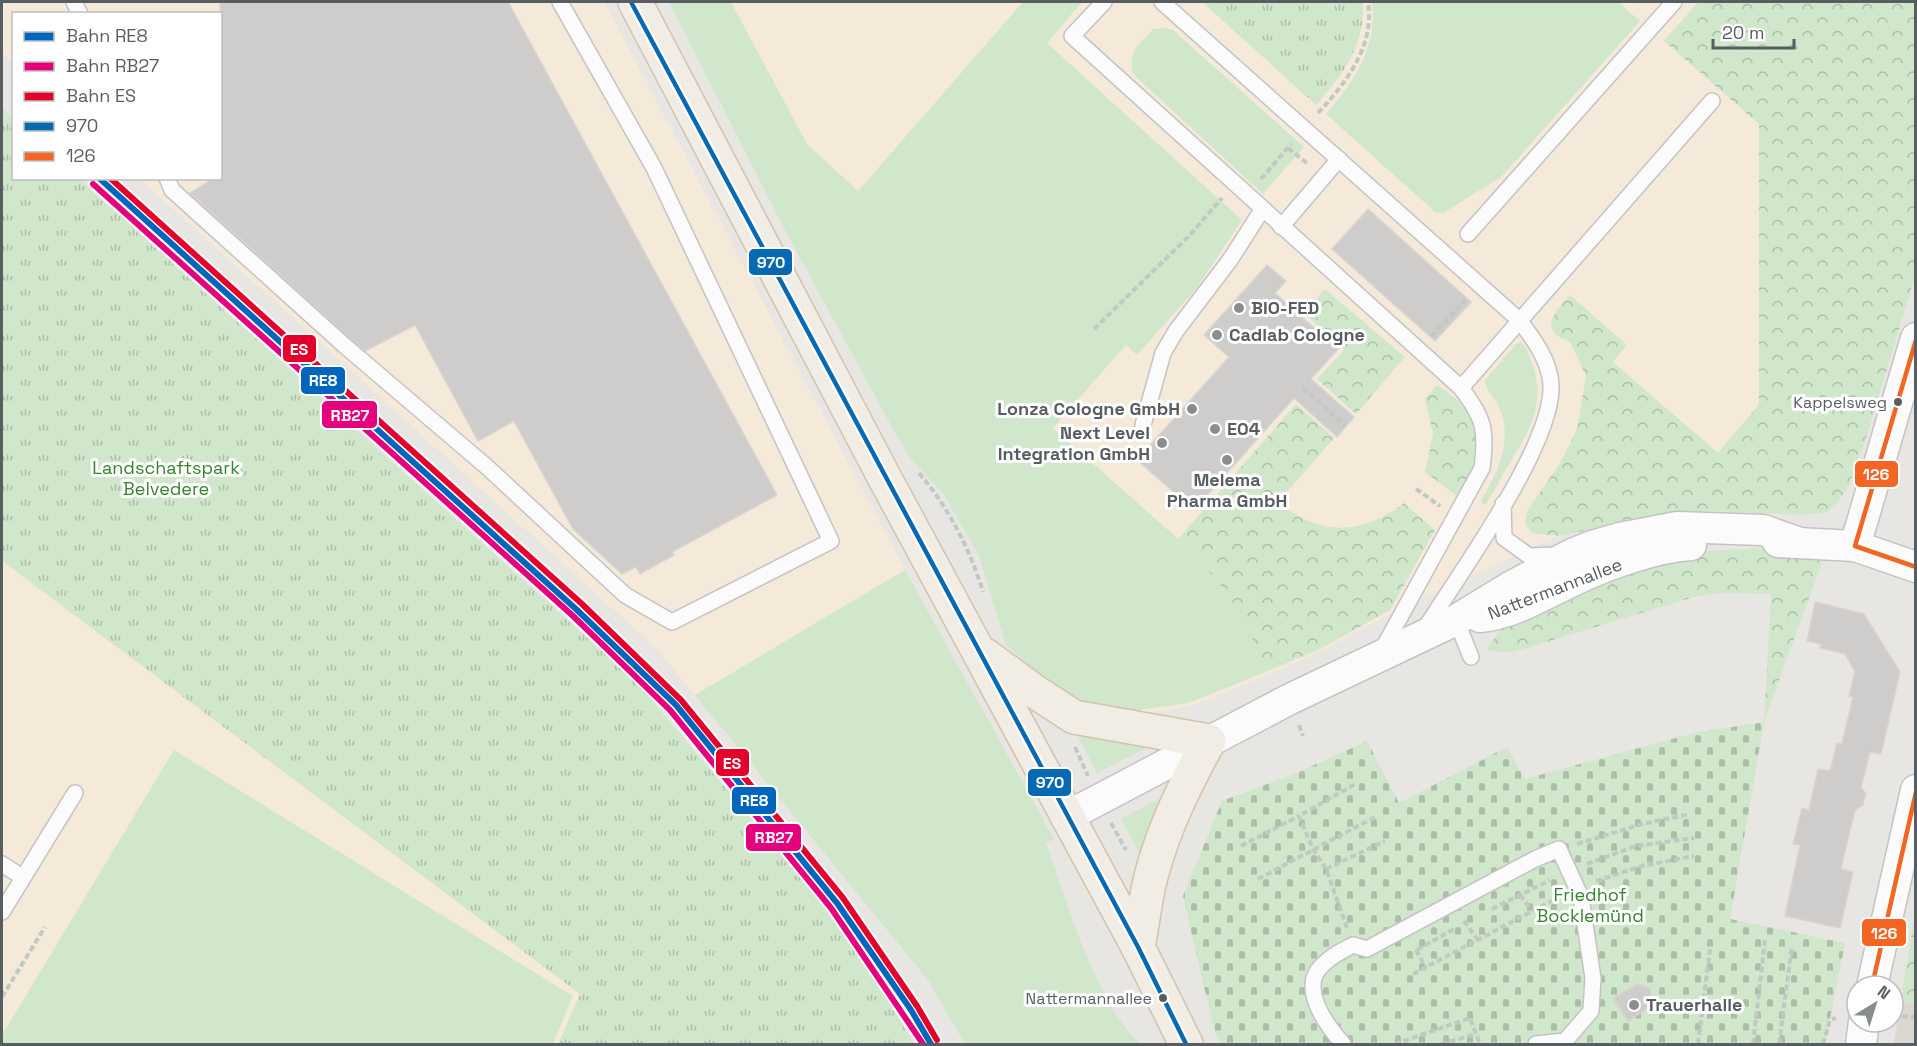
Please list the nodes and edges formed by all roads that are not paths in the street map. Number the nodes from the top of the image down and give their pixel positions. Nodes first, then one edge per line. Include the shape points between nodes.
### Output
1 (560, 2) edge
2 (633, 2) edge
3 (1104, 2) edge
4 (1674, 2) edge
5 (1166, 3) edge
6 (1712, 101) dead end
7 (1339, 159) junction
8 (168, 180) edge
9 (1262, 210) junction
10 (1281, 227) junction
11 (1468, 234) dead end
12 (1519, 320) junction
13 (1916, 338) edge
14 (1461, 388) junction
15 (1143, 425) dead end
16 (1503, 504) junction
17 (1797, 542) junction
18 (1855, 546) junction
19 (1570, 555) junction
20 (1916, 567) edge
21 (1456, 620) junction
22 (1420, 636) junction
23 (977, 648) junction
24 (1379, 656) junction
25 (1472, 657) dead end
26 (1209, 741) junction
27 (75, 793) dead end
28 (1914, 807) edge
29 (1066, 817) junction
30 (2, 864) edge
31 (22, 877) junction
32 (2, 912) edge
33 (1138, 947) junction
34 (1875, 974) edge
35 (1186, 1044) edge
36 (1343, 1044) edge
37 (1545, 1044) edge

1 - 8 lane via 654,168 831,541 672,622 625,595 487,467 172,190
2 - 23 main road
3 - 9 lane via 1072,36
4 - 11 lane
5 - 7 lane
6 - 12 lane
7 - 10 lane
7 - 12 lane
9 - 10 lane
9 - 15 lane via 1163,353
10 - 14 lane
12 - 14 lane
12 - 16 lane via 1545,362 1551,383 1550,410 1536,445
13 - 18 street
14 - 24 lane via 1482,420 1486,438 1482,468
16 - 19 lane via 1504,538 1528,556
16 - 22 lane
17 - 18 street, Nattermannallee
17 - 19 street, Nattermannallee via 1763,530 1677,527 1620,538
17 - 21 street, Nattermannallee via 1677,546 1580,577 1492,616
18 - 20 street, Nattermannallee
19 - 21 street, Nattermannallee
21 - 22 street, Nattermannallee
21 - 25 lane
22 - 24 street, Nattermannallee
23 - 26 main road via 1074,717
23 - 29 main road
24 - 26 street, Nattermannallee
26 - 29 street, Nattermannallee
26 - 33 main road via 1182,791 1159,850
27 - 31 lane
28 - 34 street
29 - 33 main road
30 - 31 lane
31 - 32 lane
33 - 35 main road
36 - 37 lane via 1329,1028 1314,995 1314,976 1330,958 1353,945 1367,949 1559,849 1581,897 1593,978 1591,1011 1565,1041

